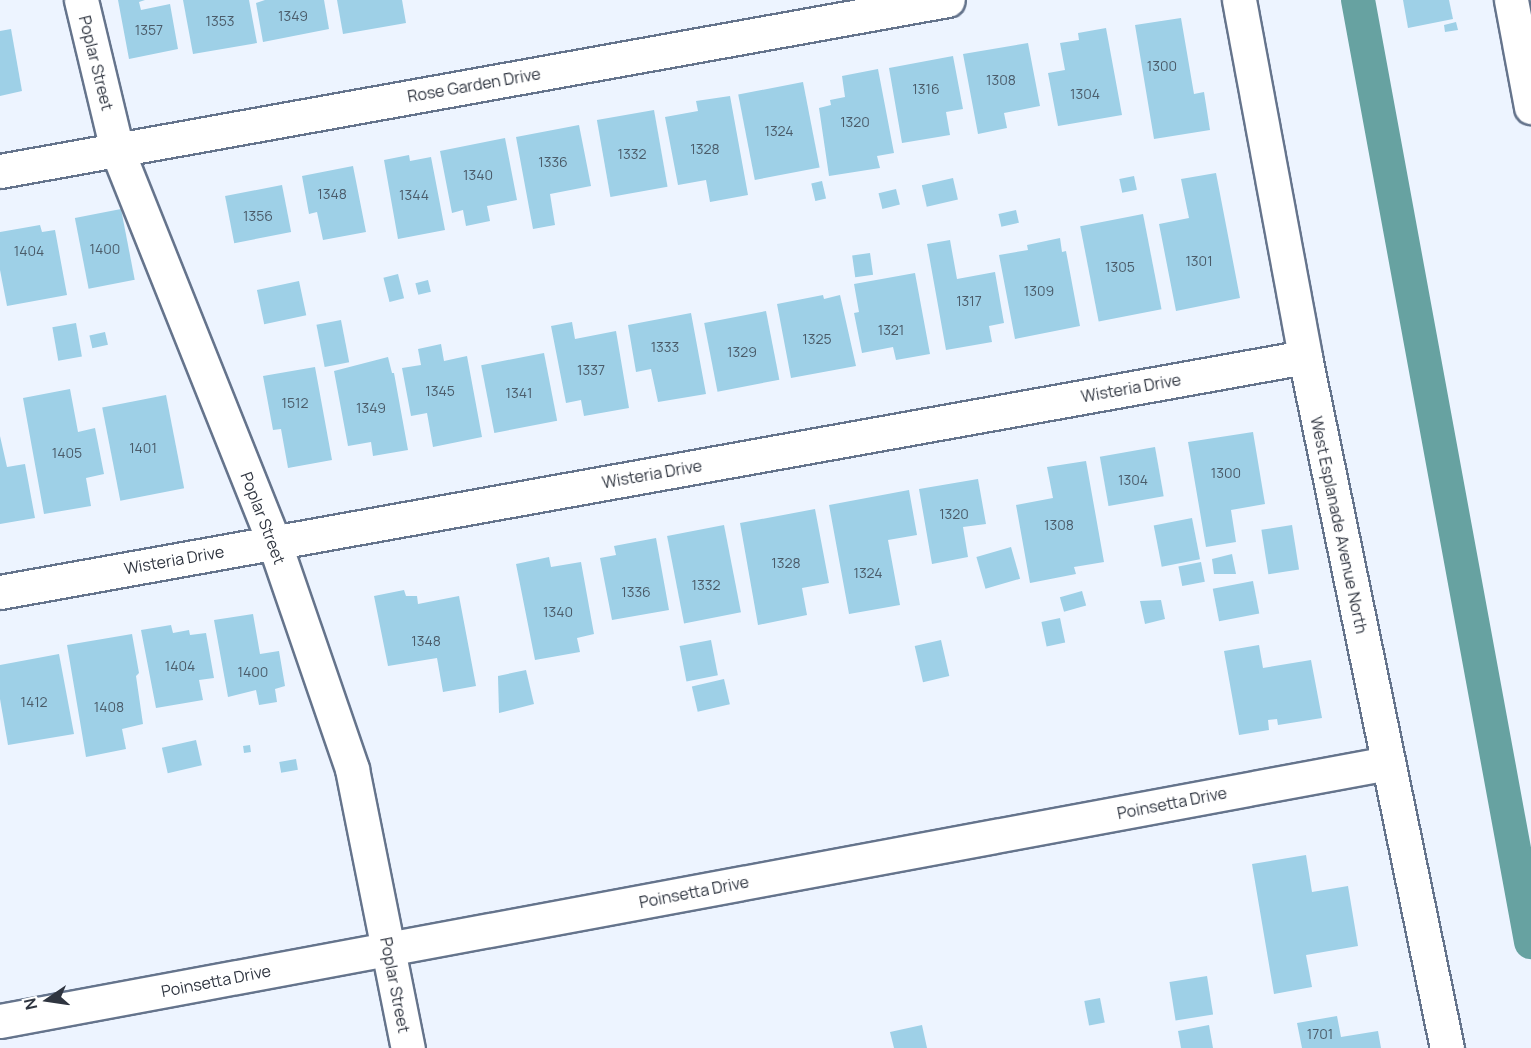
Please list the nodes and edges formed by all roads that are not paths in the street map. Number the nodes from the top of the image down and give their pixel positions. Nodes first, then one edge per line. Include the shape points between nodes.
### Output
1 (81, 0) edge
2 (948, 0) edge
3 (1239, 0) edge
4 (1511, 0) edge
5 (1531, 107) edge
6 (117, 150) junction
7 (0, 171) edge
8 (1305, 357) junction
9 (274, 542) junction
10 (0, 592) edge
11 (1388, 763) junction
12 (388, 949) junction
13 (0, 1021) edge
14 (408, 1048) edge
15 (1447, 1048) edge

1 - 6 street, Poplar Street
2 - 6 street, Rose Garden Drive
3 - 8 street, West Esplanade Avenue North
4 - 5 street
6 - 7 street, Rose Garden Drive
6 - 9 street, Poplar Street
8 - 9 street, Wisteria Drive
8 - 11 street, West Esplanade Avenue North
9 - 10 street, Wisteria Drive
9 - 12 street, Poplar Street via 352,769
11 - 12 street, Poinsetta Drive
11 - 15 street, West Esplanade Avenue North
12 - 13 street, Poinsetta Drive
12 - 14 street, Poplar Street

